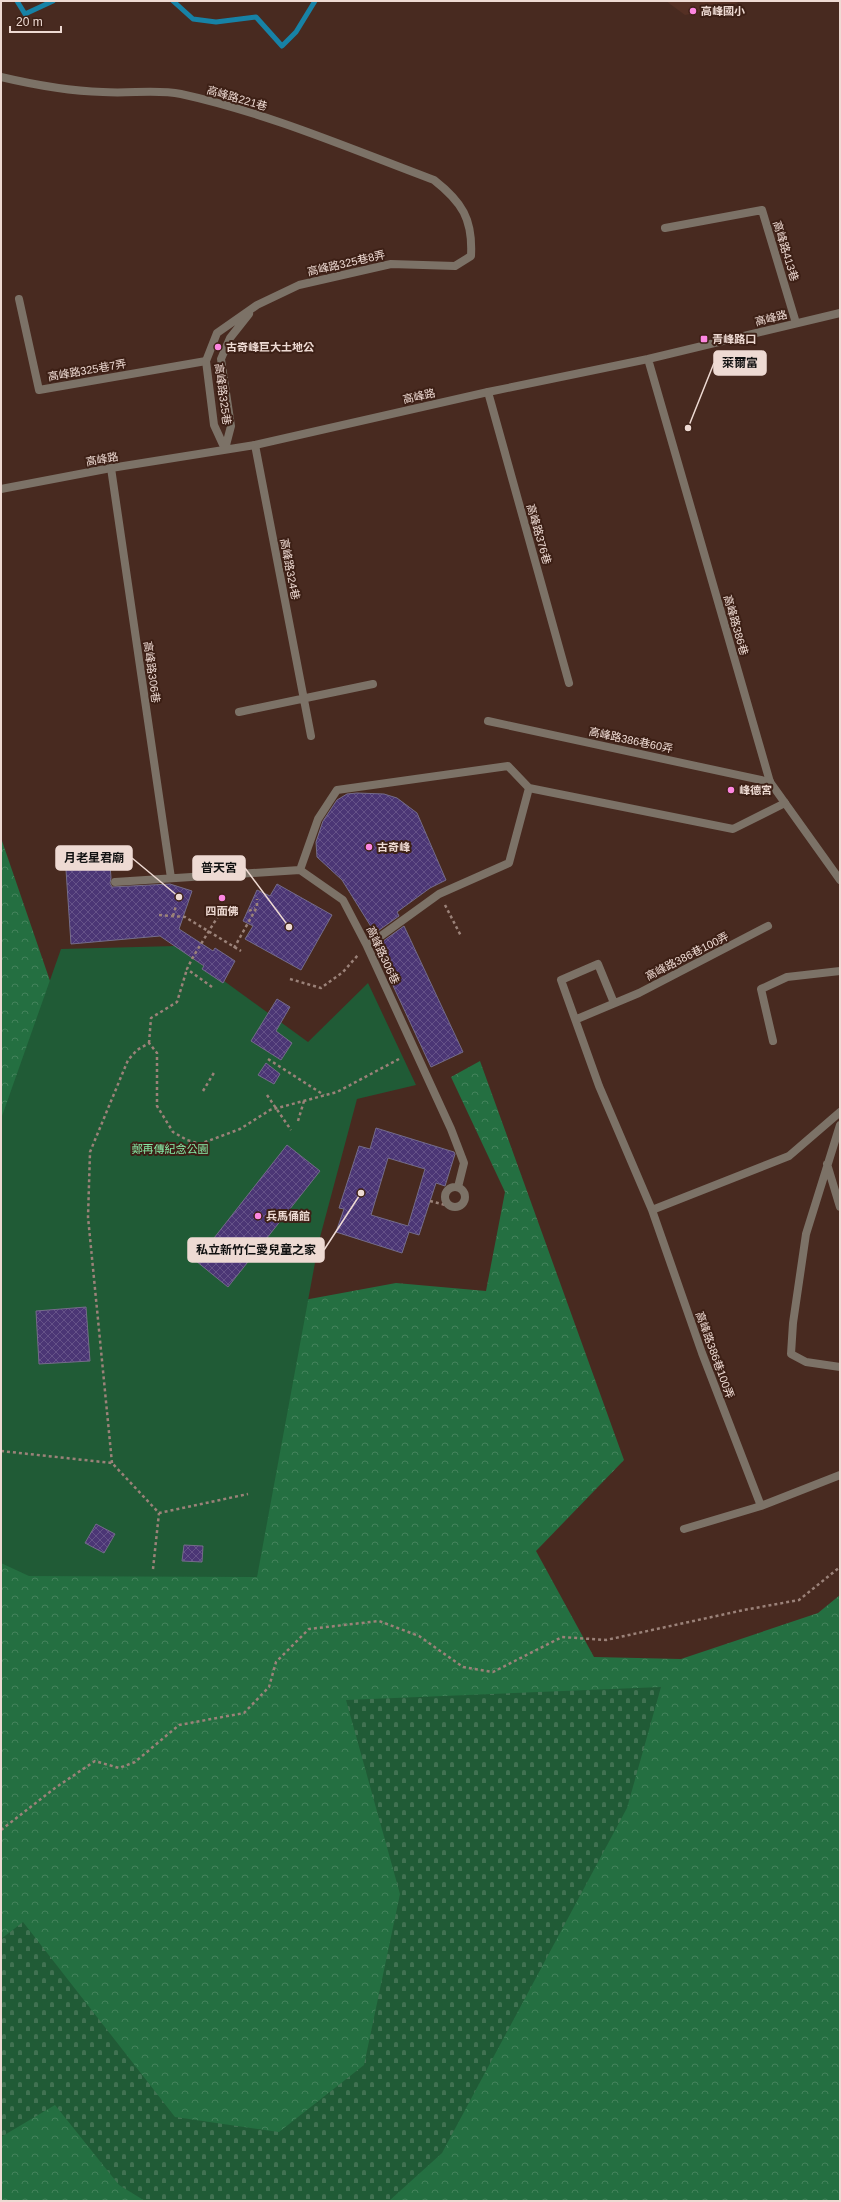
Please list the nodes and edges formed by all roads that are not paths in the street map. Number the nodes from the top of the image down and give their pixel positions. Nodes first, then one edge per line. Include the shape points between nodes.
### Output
1 (1, 77) edge
2 (452, 194) joint
3 (665, 228) dead end
4 (19, 300) dead end
5 (257, 305) junction
6 (840, 313) edge
7 (796, 323) junction
8 (648, 359) junction
9 (206, 360) junction
10 (488, 392) junction
11 (255, 444) junction
12 (224, 449) junction
13 (111, 468) junction
14 (1, 489) edge
15 (569, 683) dead end
16 (373, 684) dead end
17 (304, 698) junction
18 (239, 712) dead end
19 (488, 721) dead end
20 (311, 736) dead end
21 (770, 782) junction
22 (529, 788) junction
23 (785, 803) junction
24 (300, 870) junction
25 (171, 878) junction
26 (840, 880) edge
27 (115, 882) dead end
28 (768, 926) dead end
29 (367, 946) junction
30 (840, 971) edge
31 (614, 1003) junction
32 (577, 1019) junction
33 (773, 1041) dead end
34 (840, 1112) edge
35 (840, 1125) edge
36 (827, 1163) junction
37 (458, 1187) junction
38 (840, 1207) edge
39 (652, 1210) junction
40 (840, 1367) edge
41 (840, 1475) edge
42 (761, 1506) junction
43 (684, 1529) dead end

1 - 2 street, 高峰路221巷 via 48,88 104,93 138,91 180,94 277,122 434,180
2 - 5 street, 高峰路325巷8弄 via 466,217 472,238 471,256 455,266 391,264 299,285
3 - 7 street, 高峰路413巷 via 762,210
4 - 9 street, 高峰路325巷7弄 via 39,390
5 - 9 street, 高峰路325巷 via 217,333
5 - 12 street, 高峰路325巷 via 230,338 221,359 231,426
6 - 7 street, 高峰路
7 - 8 street, 高峰路
8 - 10 street, 高峰路
8 - 21 street, 高峰路386巷
9 - 12 street, 高峰路325巷 via 214,425
10 - 11 street, 高峰路
10 - 15 street, 高峰路376巷
11 - 12 street, 高峰路
11 - 17 street, 高峰路324巷
12 - 13 street, 高峰路
13 - 14 street, 高峰路
13 - 25 street, 高峰路306巷
16 - 17 street
17 - 18 street
17 - 20 street, 高峰路324巷
19 - 21 street, 高峰路386巷60弄
21 - 23 street, 高峰路386巷
22 - 23 street via 732,829
22 - 24 street via 508,766 337,790 318,819
22 - 29 street via 509,863 439,894
23 - 26 street, 高峰路386巷
24 - 25 street
24 - 29 street, 高峰路306巷 via 343,900
25 - 27 street
28 - 31 street, 高峰路386巷100弄 via 639,993
29 - 37 street, 高峰路306巷 via 451,1129 464,1163
30 - 33 street via 787,977 761,989
31 - 32 street, 高峰路386巷100弄
31 - 32 street, 高峰路386巷100弄 via 598,964 561,980
32 - 39 street, 高峰路386巷100弄 via 599,1086
34 - 39 street via 790,1156
35 - 36 street
36 - 38 street
36 - 40 street via 806,1234 791,1354 806,1362
37 - 37 street via 465,1194 464,1201 460,1206 453,1207 446,1201 446,1195 448,1190
39 - 42 street, 高峰路386巷100弄 via 702,1353
41 - 42 street
42 - 43 street

